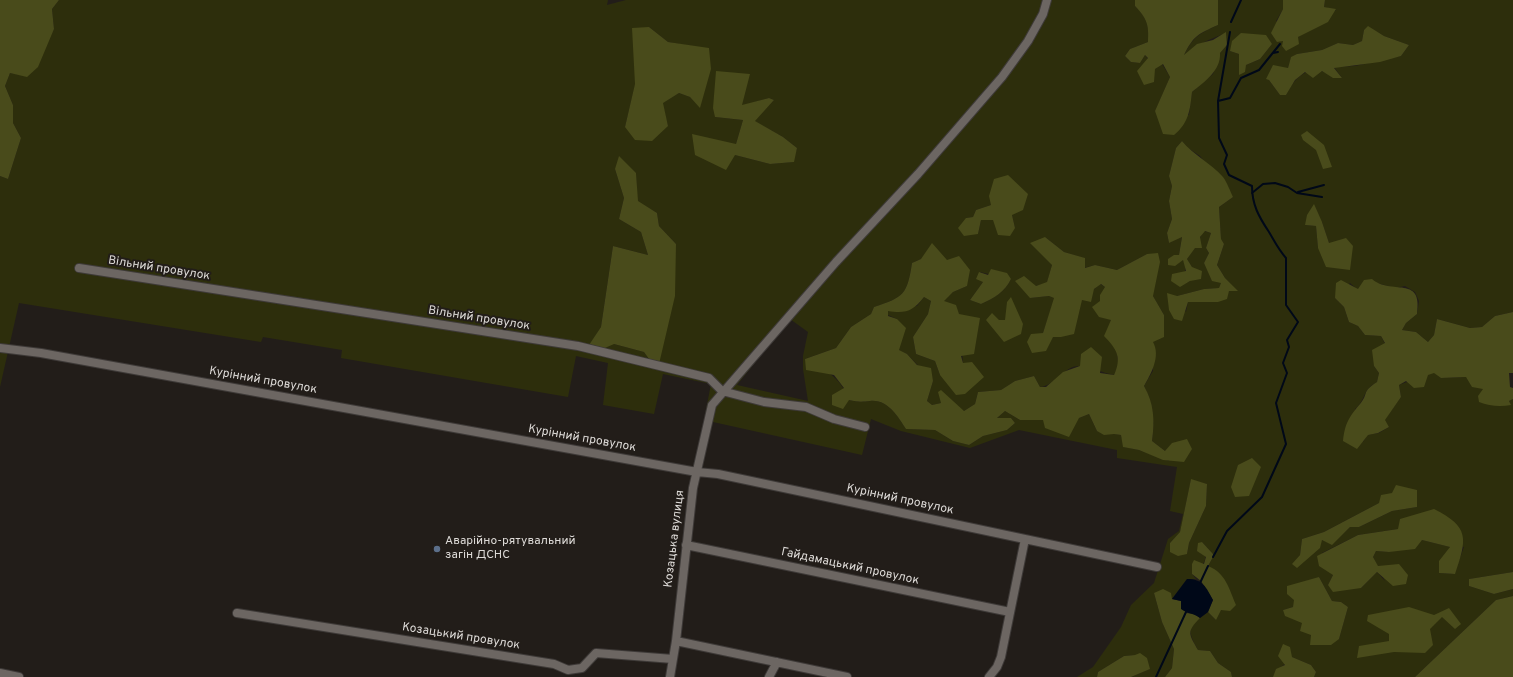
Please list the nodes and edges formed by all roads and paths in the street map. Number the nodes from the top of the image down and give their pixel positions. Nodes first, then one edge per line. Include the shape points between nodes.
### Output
1 (1048, 0) edge
2 (79, 268) dead end
3 (0, 348) edge
4 (722, 391) junction
5 (865, 427) dead end
6 (697, 472) junction
7 (1025, 539) junction
8 (686, 545) junction
9 (1157, 566) dead end
10 (1010, 612) junction
11 (237, 613) dead end
12 (676, 641) junction
13 (673, 659) junction
14 (778, 662) junction
15 (0, 673) edge
16 (19, 677) edge
17 (670, 677) edge
18 (769, 677) edge
19 (847, 677) edge
20 (990, 677) edge

1 - 4 street via 1028,41 1002,77
2 - 4 street, Вільний провулок via 578,346 709,378
3 - 6 street, Курінний провулок via 41,353
4 - 5 street, Вільний провулок via 764,402 806,407 834,419
4 - 6 street, Козацька вулиця via 712,405
6 - 7 street, Курінний провулок via 718,474
6 - 8 street, Козацька вулиця
7 - 9 street, Курінний провулок
7 - 10 street
8 - 10 street, Гайдамацький провулок
8 - 12 street, Козацька вулиця
10 - 20 street via 1001,657
11 - 13 street, Козацький провулок via 554,664 568,670 582,668 596,653
12 - 13 street, Козацька вулиця
12 - 14 street
13 - 17 street, Козацька вулиця
14 - 18 street
14 - 19 street
15 - 16 street

